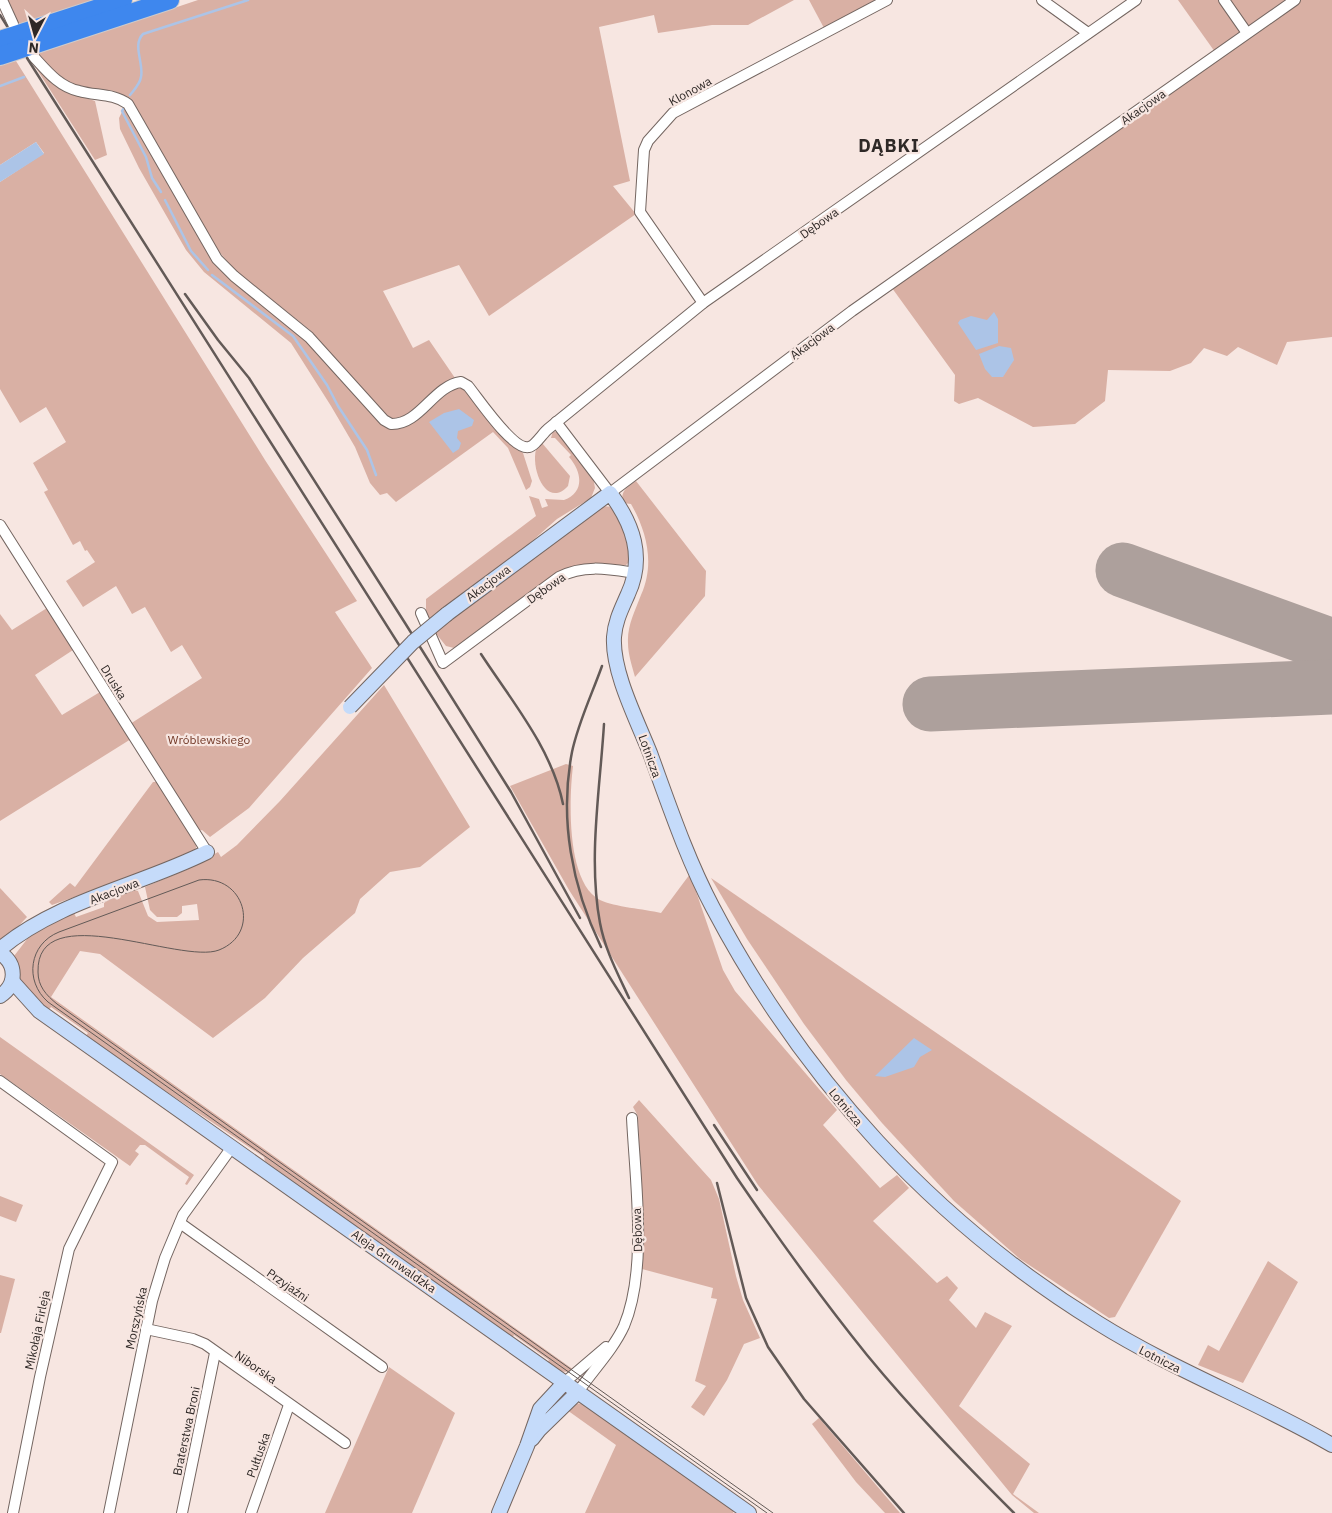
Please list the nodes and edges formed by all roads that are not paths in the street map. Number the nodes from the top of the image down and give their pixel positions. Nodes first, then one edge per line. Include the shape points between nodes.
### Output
1 (2, 0) edge
2 (123, 0) edge
3 (170, 0) edge
4 (887, 0) edge
5 (1042, 0) edge
6 (1136, 0) edge
7 (1224, 0) edge
8 (1295, 0) edge
9 (13, 24) dead end
10 (1088, 33) junction
11 (1247, 34) junction
12 (0, 40) edge
13 (0, 56) edge
14 (33, 56) dead end
15 (703, 303) junction
16 (556, 422) junction
17 (610, 493) junction
18 (0, 525) edge
19 (635, 573) junction
20 (421, 613) dead end
21 (350, 707) dead end
22 (207, 852) joint
23 (22, 934) junction
24 (0, 949) edge
25 (4, 957) edge
26 (12, 981) junction
27 (1, 995) edge
28 (40, 1010) junction
29 (0, 1081) edge
30 (632, 1118) dead end
31 (232, 1147) junction
32 (180, 1223) junction
33 (146, 1329) junction
34 (616, 1338) junction
35 (215, 1353) junction
36 (382, 1368) dead end
37 (565, 1382) junction
38 (578, 1392) junction
39 (289, 1405) junction
40 (345, 1443) dead end
41 (1332, 1445) edge
42 (527, 1446) junction
43 (13, 1513) edge
44 (109, 1513) edge
45 (182, 1513) edge
46 (251, 1513) edge
47 (499, 1513) edge
48 (748, 1513) edge

1 - 9 street
2 - 12 highway
3 - 13 highway
4 - 15 street, Klonowa via 674,113 648,141 641,164 640,212
5 - 10 street
6 - 10 street, Dębowa
7 - 11 street
8 - 11 street, Akacjowa
10 - 15 street, Dębowa
11 - 17 street, Akacjowa via 852,311
14 - 16 street, Dębowa via 68,87 120,98 128,104 217,259 310,336 384,420 391,424 406,421 448,386 461,382 468,386 507,435 522,447 532,447
15 - 16 street, Dębowa
16 - 17 street
17 - 19 street via 633,533 637,554
17 - 21 street, Akacjowa, bridge via 447,614 413,642
18 - 22 street, Druska
19 - 20 street, Dębowa via 596,568 570,571 443,663
19 - 41 street, Lotnicza via 616,623 615,650 624,683 687,852 713,908 762,993 846,1109 945,1211 1034,1281 1150,1354
22 - 23 street, Akacjowa via 179,866 49,915
23 - 24 street, Akacjowa
23 - 25 street, Akacjowa
25 - 26 street via 12,968
26 - 27 street
26 - 28 street, Aleja Grunwaldzka
27 - 28 street, Aleja Grunwaldzka
28 - 31 street, Aleja Grunwaldzka
29 - 43 street, Mikołaja Firleja via 112,1162 68,1248
30 - 34 street, Dębowa via 638,1261 627,1316
31 - 32 street, Morszyńska
31 - 37 street, Aleja Grunwaldzka
32 - 33 street, Morszyńska via 156,1284
32 - 36 street, Przyjaźni
33 - 35 street, Niborska via 193,1339
33 - 44 street, Morszyńska
34 - 37 street, Dębowa
34 - 38 street, Dębowa
35 - 39 street, Niborska
35 - 45 street, Braterstwa Broni
37 - 38 street, Aleja Grunwaldzka
37 - 42 street via 540,1409
38 - 42 street
38 - 48 street, Aleja Grunwaldzka
39 - 40 street, Niborska
39 - 46 street, Pułtuska
42 - 47 street

